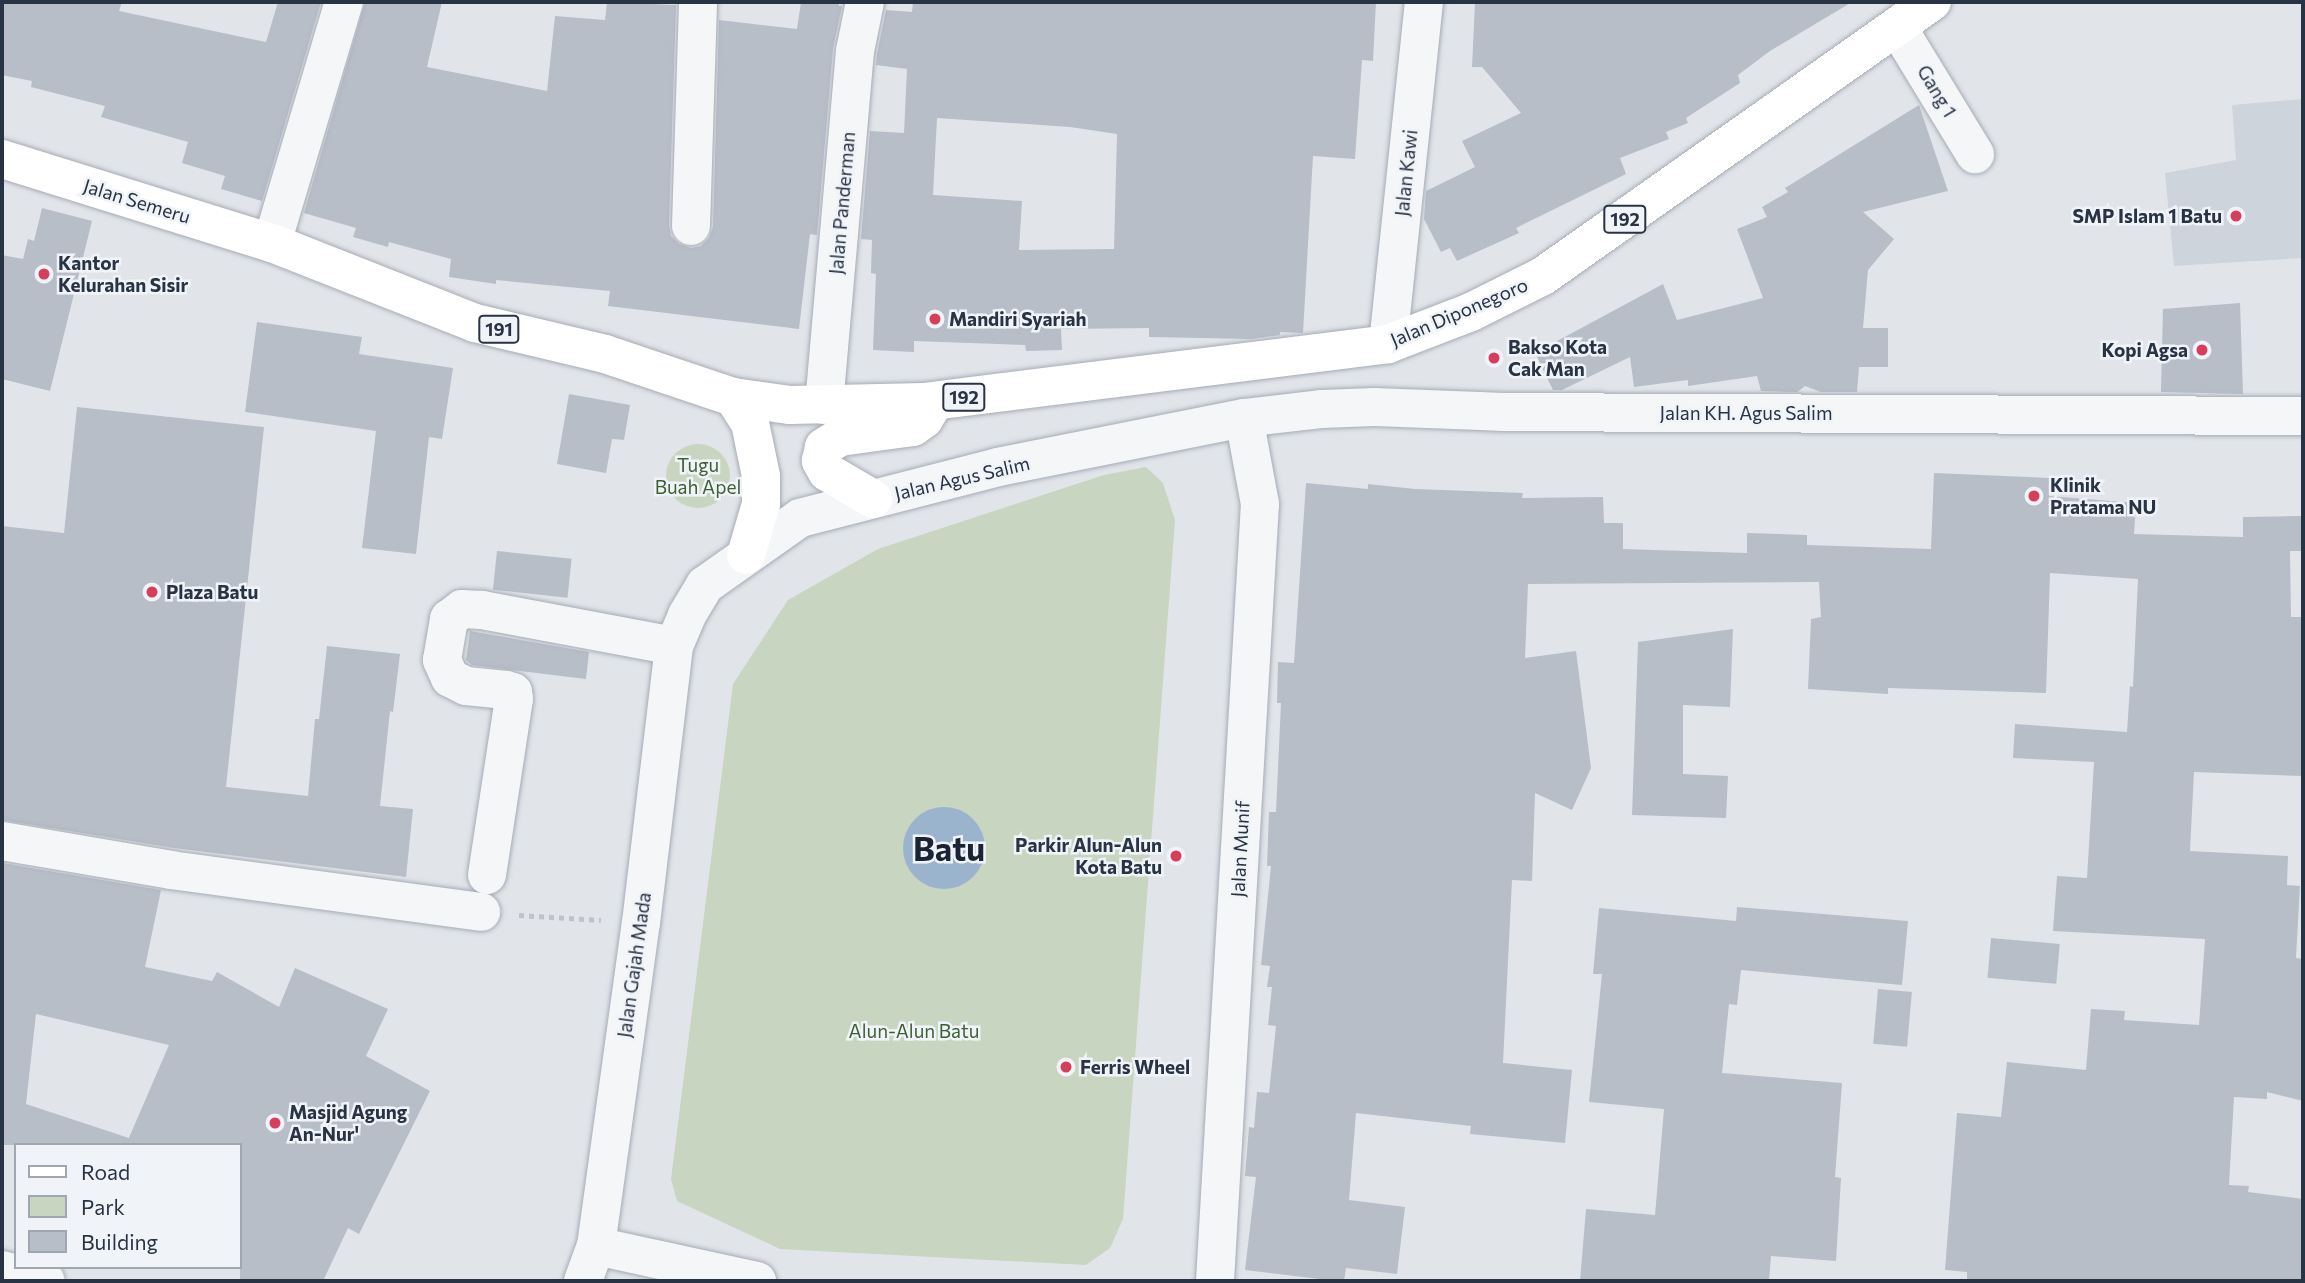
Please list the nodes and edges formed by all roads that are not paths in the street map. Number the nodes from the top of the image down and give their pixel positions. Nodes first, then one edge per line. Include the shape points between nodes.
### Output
1 (344, 2) edge
2 (698, 2) edge
3 (865, 2) edge
4 (1424, 2) edge
5 (1932, 2) edge
6 (1898, 28) junction
7 (1975, 154) dead end
8 (2, 159) edge
9 (691, 226) dead end
10 (272, 243) junction
11 (1388, 344) junction
12 (733, 397) junction
13 (936, 400) junction
14 (824, 405) junction
15 (2303, 416) edge
16 (1244, 418) junction
17 (1190, 430) joint
18 (873, 499) junction
19 (746, 555) junction
20 (674, 646) junction
21 (2, 841) edge
22 (596, 1246) junction
23 (2, 1270) edge
24 (46, 1281) edge
25 (583, 1281) edge
26 (757, 1281) edge
27 (1215, 1281) edge

1 - 10 street
2 - 9 street
3 - 14 street, Jalan Panderman via 855,51
4 - 11 street, Jalan Kawi
5 - 6 main road, Jalan Diponegoro / 192
6 - 7 street, Gang 1
6 - 11 main road, Jalan Diponegoro / 192 via 1543,276 1471,312
8 - 10 main road, Jalan Semeru / 191
10 - 12 main road, 191 via 475,323 605,354
11 - 13 main road, Jalan Diponegoro / 192
12 - 14 main road, 192
12 - 19 main road via 750,423 761,476 761,503
13 - 14 main road, 192
13 - 18 main road via 913,427 840,437 824,447 821,461 827,472
15 - 16 street, Jalan KH. Agus Salim via 1503,412 1374,407
16 - 17 street, Jalan KH. Agus Salim
16 - 27 street, Jalan Munif via 1260,504
17 - 18 street, Jalan Agus Salim via 998,467
18 - 19 street, Jalan Agus Salim via 800,518
19 - 20 street, Jalan Agus Salim via 705,585
20 - 21 street via 482,610 462,608 449,619 442,660 450,678 513,692 514,699 484,894 171,870
20 - 22 street, Jalan Gajah Mada
22 - 25 street, Jalan Gajah Mada
22 - 26 street
23 - 24 street

